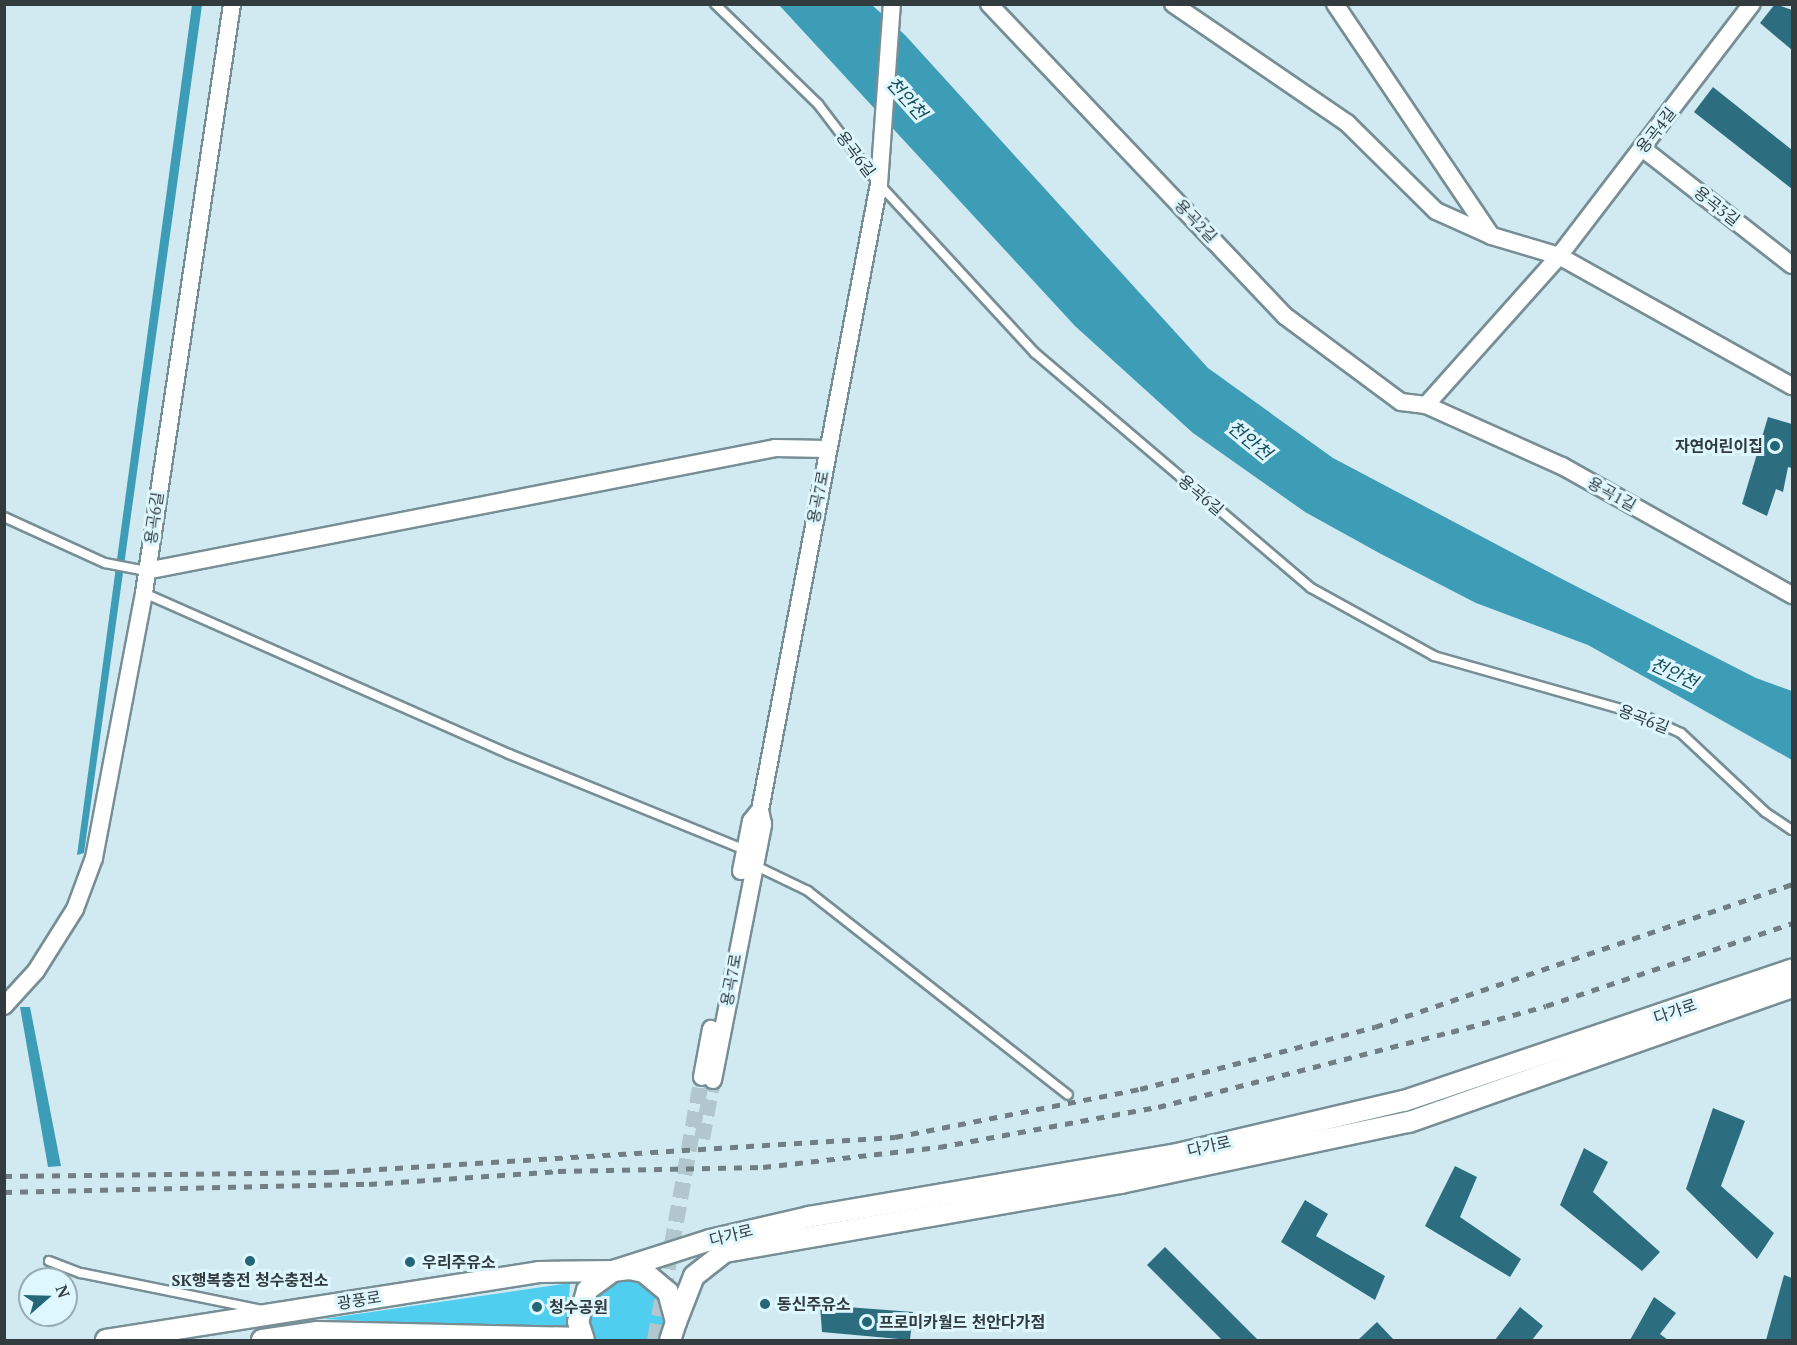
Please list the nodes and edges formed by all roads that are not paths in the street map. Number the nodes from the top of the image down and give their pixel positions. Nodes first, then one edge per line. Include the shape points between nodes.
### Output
1 (232, 4) edge
2 (715, 4) edge
3 (892, 4) edge
4 (989, 4) edge
5 (1173, 4) edge
6 (1335, 4) edge
7 (1752, 4) edge
8 (1642, 148) junction
9 (879, 184) junction
10 (1492, 236) junction
11 (1559, 256) junction
12 (1792, 265) edge
13 (1792, 386) edge
14 (1426, 405) junction
15 (827, 449) junction
16 (4, 517) edge
17 (141, 569) junction
18 (144, 593) junction
19 (1792, 595) edge
20 (1792, 830) edge
21 (750, 857) junction
22 (1792, 970) edge
23 (1792, 987) edge
24 (4, 1006) edge
25 (708, 1079) tunnel mouth
26 (1068, 1095) dead end
27 (710, 1240) junction
28 (49, 1261) dead end
29 (613, 1271) junction
30 (539, 1272) junction
31 (276, 1313) junction
32 (673, 1331) edge
33 (457, 1339) edge
34 (583, 1339) edge
35 (106, 1341) edge
36 (262, 1341) edge
37 (686, 1341) edge

1 - 17 street, 용곡6길
2 - 9 lane, 용곡6길 via 818,104
3 - 9 street, 용곡7로
4 - 14 street, 용곡2길 via 1285,316 1401,402
5 - 10 street via 1347,123 1436,211
6 - 10 street
7 - 8 street, 용곡4길
8 - 11 street, 용곡4길
8 - 12 street, 용곡3길
9 - 15 street, 용곡7로
9 - 20 lane, 용곡6길 via 1035,353 1333,604 1434,656 1642,715 1681,733 1765,812
10 - 11 street
11 - 13 street
11 - 14 street, 용곡4길
14 - 19 street, 용곡1길 via 1562,466
15 - 17 street via 775,448
15 - 21 street, 용곡7로 via 760,810 751,821
16 - 17 lane via 105,563
17 - 18 street, 용곡6길
18 - 21 lane
18 - 24 street, 용곡6길 via 94,858 75,909 36,971
21 - 25 street, 용곡7로
21 - 26 lane via 808,891
22 - 27 street, 다가로 via 1404,1101 1173,1155 809,1217
23 - 32 street, 다가로 via 1409,1122 1120,1183 725,1252 694,1276
27 - 29 street, 다가로
27 - 30 street
28 - 31 lane via 81,1273
29 - 30 street, 광풍로
29 - 32 street via 644,1272 658,1280 668,1292
29 - 34 street via 598,1278 583,1298 578,1322
30 - 31 street, 광풍로
31 - 35 street, 광풍로
32 - 37 street
33 - 34 street, 광풍로
33 - 36 street, 광풍로 via 317,1332

